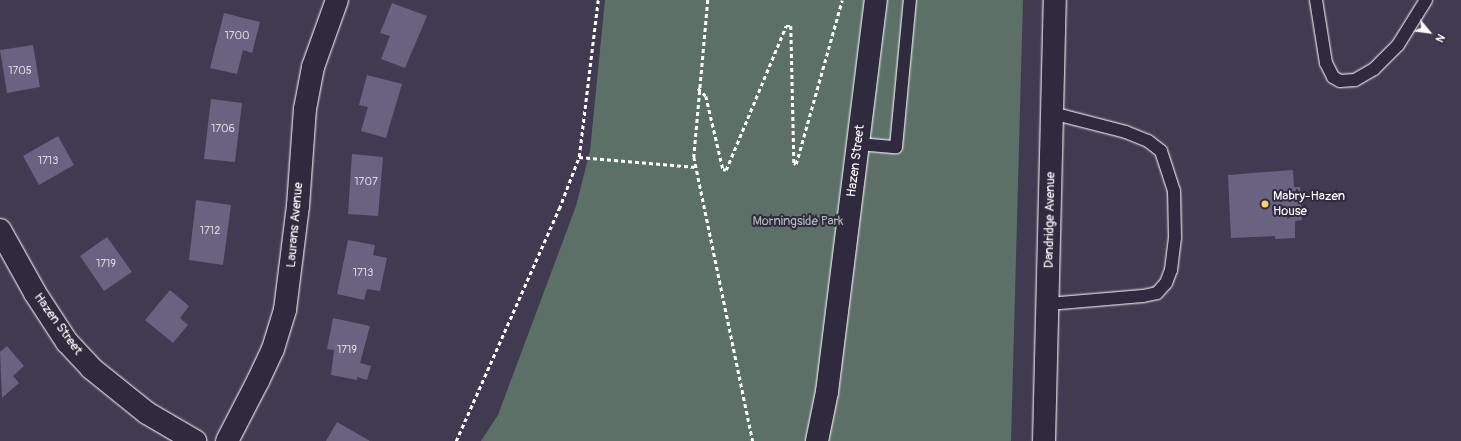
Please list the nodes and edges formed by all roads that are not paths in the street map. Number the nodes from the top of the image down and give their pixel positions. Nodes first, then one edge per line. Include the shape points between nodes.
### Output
1 (337, 0) edge
2 (876, 0) edge
3 (910, 0) edge
4 (1055, 0) edge
5 (1316, 0) edge
6 (1426, 0) edge
7 (1052, 113) junction
8 (858, 144) junction
9 (0, 230) edge
10 (1048, 304) junction
11 (195, 441) edge
12 (227, 441) edge
13 (817, 441) edge
14 (1044, 441) edge

1 - 12 street, Laurans Avenue via 313,67 305,109 298,206 284,310 261,376
2 - 8 street, Hazen Street
3 - 8 lane via 896,147
4 - 7 street, Dandridge Avenue
5 - 6 lane via 1326,63 1333,77 1340,81 1355,80 1374,69 1398,45
7 - 10 street, Dandridge Avenue
7 - 10 lane via 1126,132 1148,141 1161,151 1174,191 1175,238 1171,270 1166,283 1157,293
8 - 13 street, Hazen Street via 827,392
9 - 11 street, Hazen Street via 67,342 91,368 147,413
10 - 14 street, Dandridge Avenue

